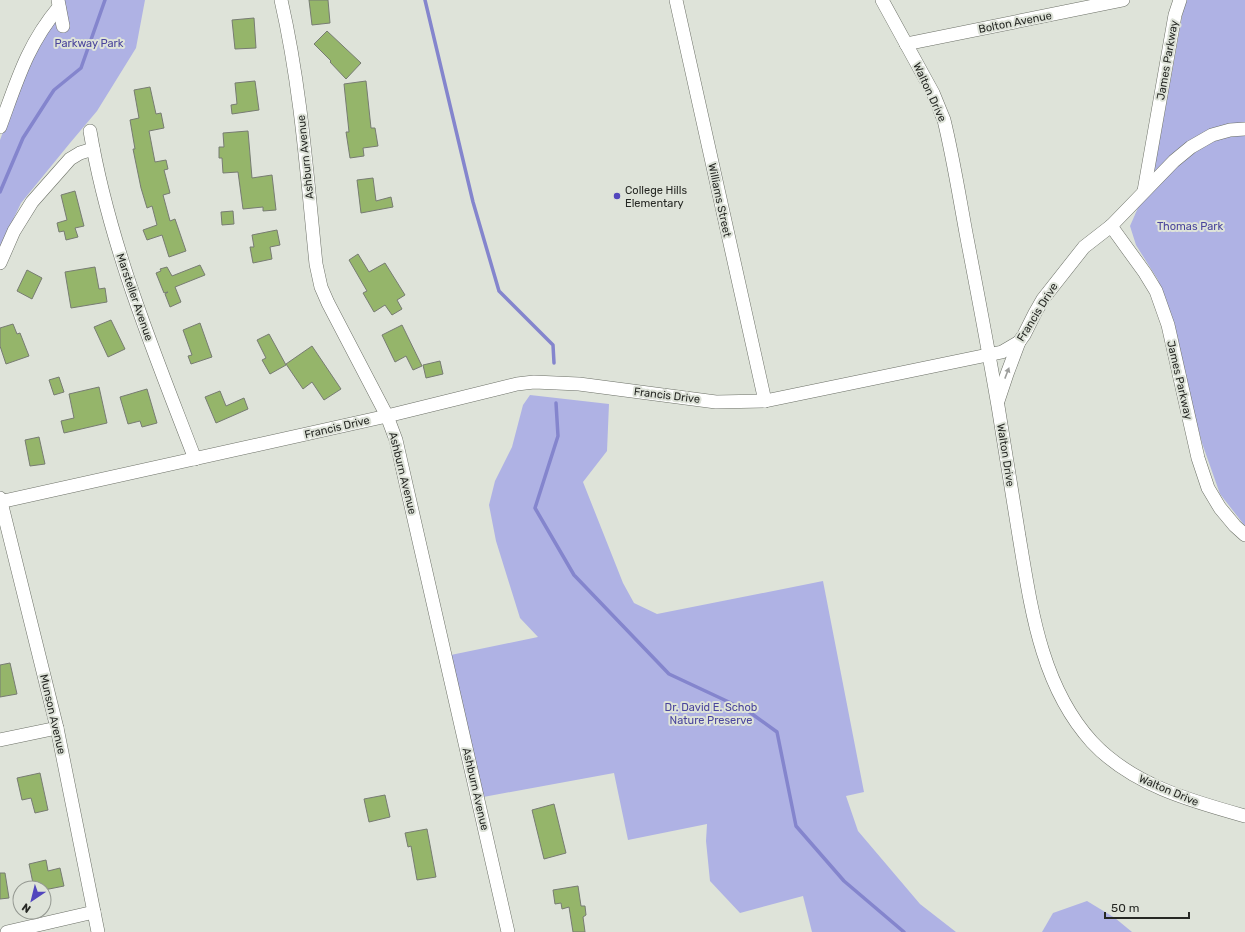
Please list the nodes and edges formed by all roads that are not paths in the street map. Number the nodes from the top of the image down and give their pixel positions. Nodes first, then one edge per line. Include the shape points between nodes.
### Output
1 (281, 0) edge
2 (676, 0) edge
3 (882, 0) edge
4 (1123, 0) edge
5 (1180, 0) edge
6 (59, 3) edge
7 (63, 26) dead end
8 (906, 44) junction
9 (0, 127) edge
10 (1245, 129) edge
11 (90, 131) dead end
12 (93, 149) junction
13 (1144, 191) junction
14 (1111, 226) junction
15 (0, 262) edge
16 (1019, 342) junction
17 (989, 355) junction
18 (764, 401) junction
19 (997, 404) junction
20 (387, 416) junction
21 (195, 459) junction
22 (0, 501) edge
23 (1245, 535) edge
24 (57, 728) junction
25 (0, 740) edge
26 (1245, 816) edge
27 (94, 912) junction
28 (7, 932) edge
29 (98, 932) edge
30 (508, 932) edge

1 - 20 street, Ashburn Avenue via 301,114 316,264 321,287
2 - 18 street, Williams Street
3 - 8 street, Walton Drive
4 - 8 street, Bolton Avenue
5 - 13 street, James Parkway via 1175,15
6 - 7 street
6 - 9 street via 25,59
8 - 17 street, Walton Drive via 933,93 944,120
10 - 13 street, Francis Drive via 1222,131 1201,140 1181,154
11 - 12 street, Marsteller Avenue
12 - 15 street via 70,159 32,202 14,231
12 - 21 street, Marsteller Avenue via 118,252
13 - 14 street, Francis Drive
14 - 16 street, Francis Drive via 1075,257 1043,299
14 - 23 street, James Parkway via 1156,291 1168,325 1198,458 1208,488 1220,508
16 - 17 street, Francis Drive via 1002,352
19 -> 16 street
17 - 18 street, Francis Drive
17 - 19 street, Walton Drive
18 - 20 street, Francis Drive via 716,402 579,384 534,382 516,384
19 - 26 street, Walton Drive via 1039,642 1062,699 1090,740 1133,775 1163,790
20 - 21 street, Francis Drive
20 - 30 street, Ashburn Avenue via 396,440
21 - 22 street, Francis Drive
22 - 24 street, Munson Avenue
24 - 25 street
24 - 27 street, Munson Avenue
27 - 28 street
27 - 29 street, Munson Avenue

